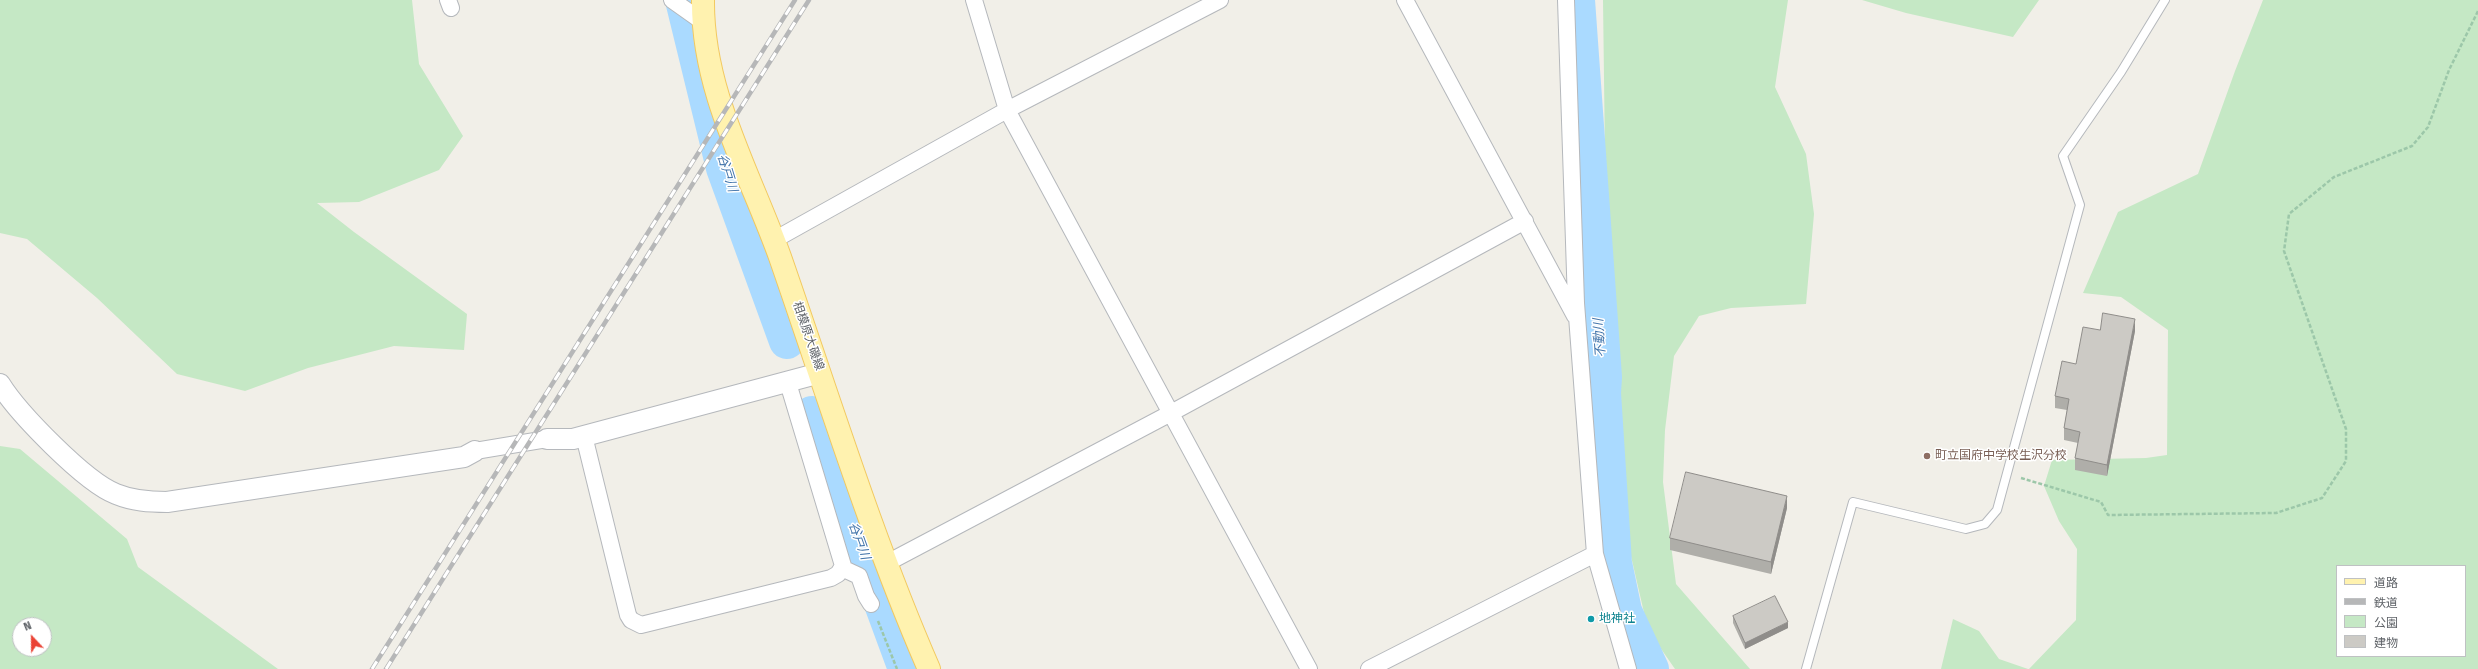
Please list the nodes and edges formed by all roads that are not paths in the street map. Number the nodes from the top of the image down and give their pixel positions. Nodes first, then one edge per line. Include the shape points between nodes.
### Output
1 (672, 0) edge
2 (974, 0) edge
3 (1220, 0) edge
4 (1405, 0) edge
5 (1566, 0) edge
6 (2165, 0) edge
7 (699, 12) edge
8 (1007, 110) junction
9 (1525, 221) junction
10 (774, 240) junction
11 (1579, 322) junction
12 (820, 374) junction
13 (788, 383) junction
14 (0, 384) edge
15 (1172, 413) junction
16 (584, 436) junction
17 (547, 439) joint
18 (475, 451) joint
19 (1595, 554) junction
20 (887, 563) junction
21 (843, 566) junction
22 (871, 604) road end
23 (929, 669) edge
24 (1309, 669) edge
25 (1369, 669) edge
26 (1628, 669) edge
27 (1806, 669) edge

1 - 7 street
2 - 8 street
3 - 8 street
4 - 9 street
5 - 11 street via 1576,303
6 - 27 lane via 2121,72 2063,156 2080,205 1997,510 1984,524 1966,529 1853,502
7 - 10 main road, 相模原大磯線 via 717,98
8 - 10 street
8 - 15 street
9 - 11 street
9 - 15 street
10 - 12 main road, 相模原大磯線
11 - 19 street
12 - 13 street
12 - 20 main road, 相模原大磯線
13 - 16 street
13 - 21 street
14 - 18 street via 28,420 93,480 115,494 140,502 167,502 464,456
15 - 20 street
15 - 24 street
16 - 17 street via 573,439
16 - 21 street via 628,615 634,623 641,625 831,578 838,574
17 - 18 street
19 - 25 street
19 - 26 street
20 - 23 main road, 相模原大磯線
21 - 22 street via 844,569 859,576

